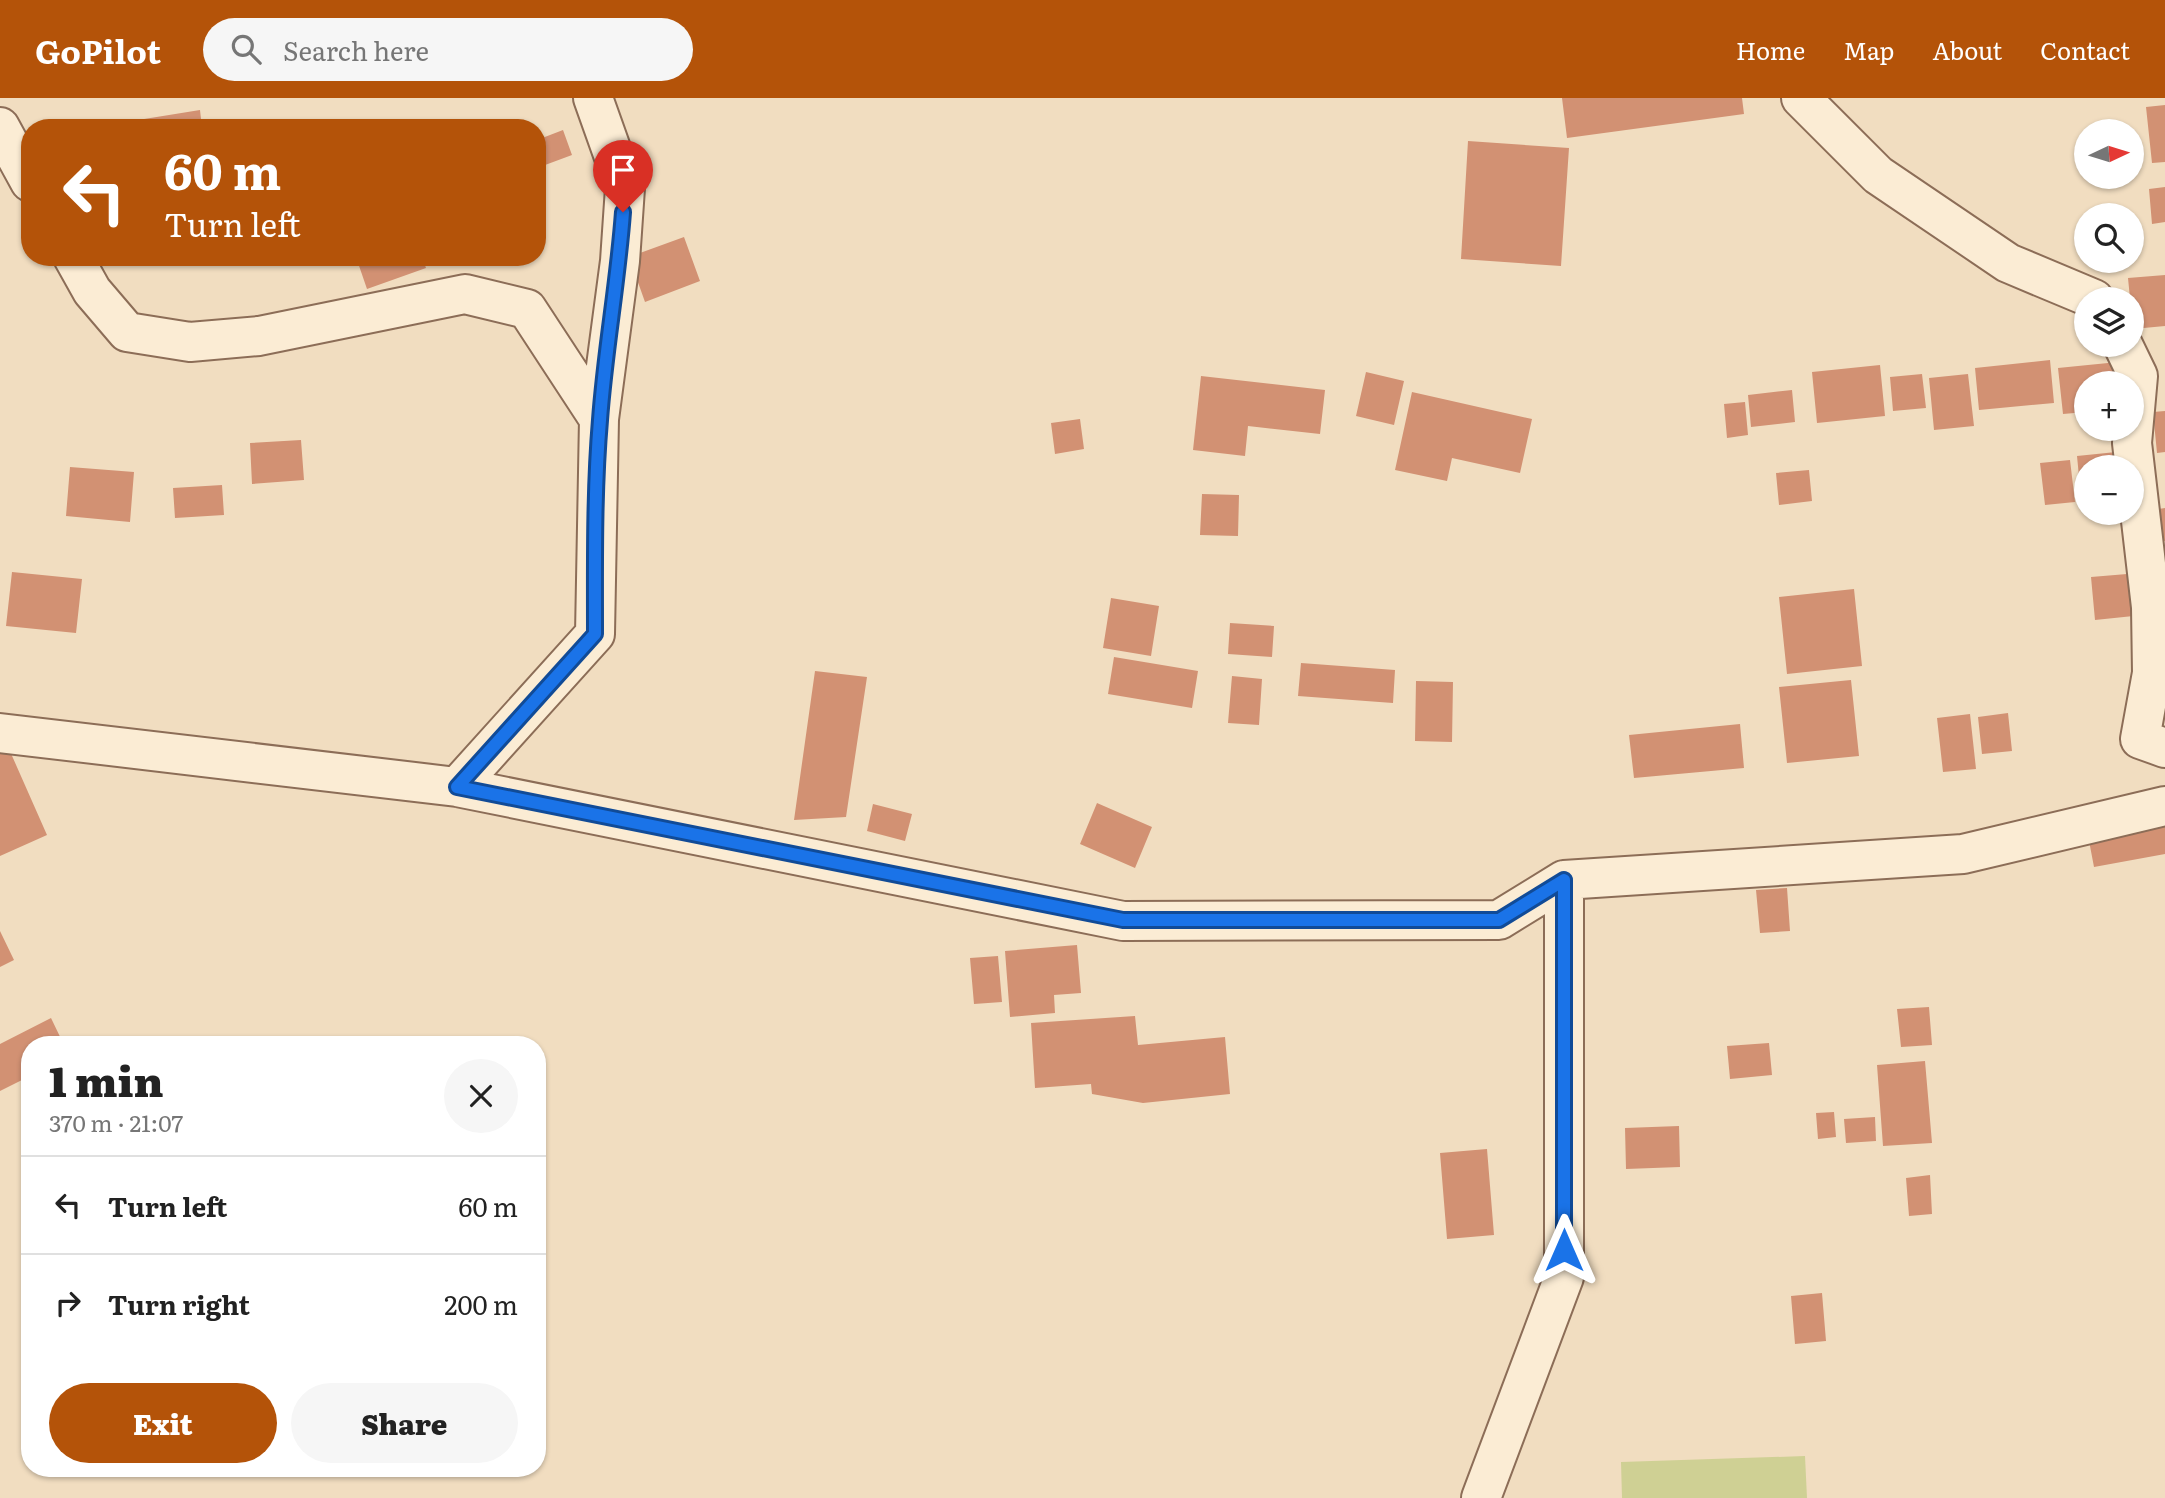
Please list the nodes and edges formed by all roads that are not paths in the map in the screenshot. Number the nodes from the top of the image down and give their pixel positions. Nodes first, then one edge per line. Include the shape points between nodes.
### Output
1 (593, 98) edge
2 (1801, 98) edge
3 (0, 127) edge
4 (21, 166) edge
5 (77, 266) edge
6 (2074, 291) edge
7 (2129, 357) edge
8 (600, 419) junction
9 (0, 733) edge
10 (2165, 748) edge
11 (457, 787) junction
12 (2165, 806) edge
13 (1564, 880) junction
14 (1480, 1498) edge

1 - 8 street via 625,188
2 - 6 street via 1878,175 2008,263
3 - 4 street
5 - 8 street via 127,332 190,342 259,336 465,294 527,309
7 - 10 street via 2138,376 2132,443 2151,607 2152,674 2140,740
8 - 11 street via 595,634
9 - 11 street
11 - 13 street via 1123,920 1499,920
12 - 13 street via 1963,854
13 - 14 street via 1564,1277

